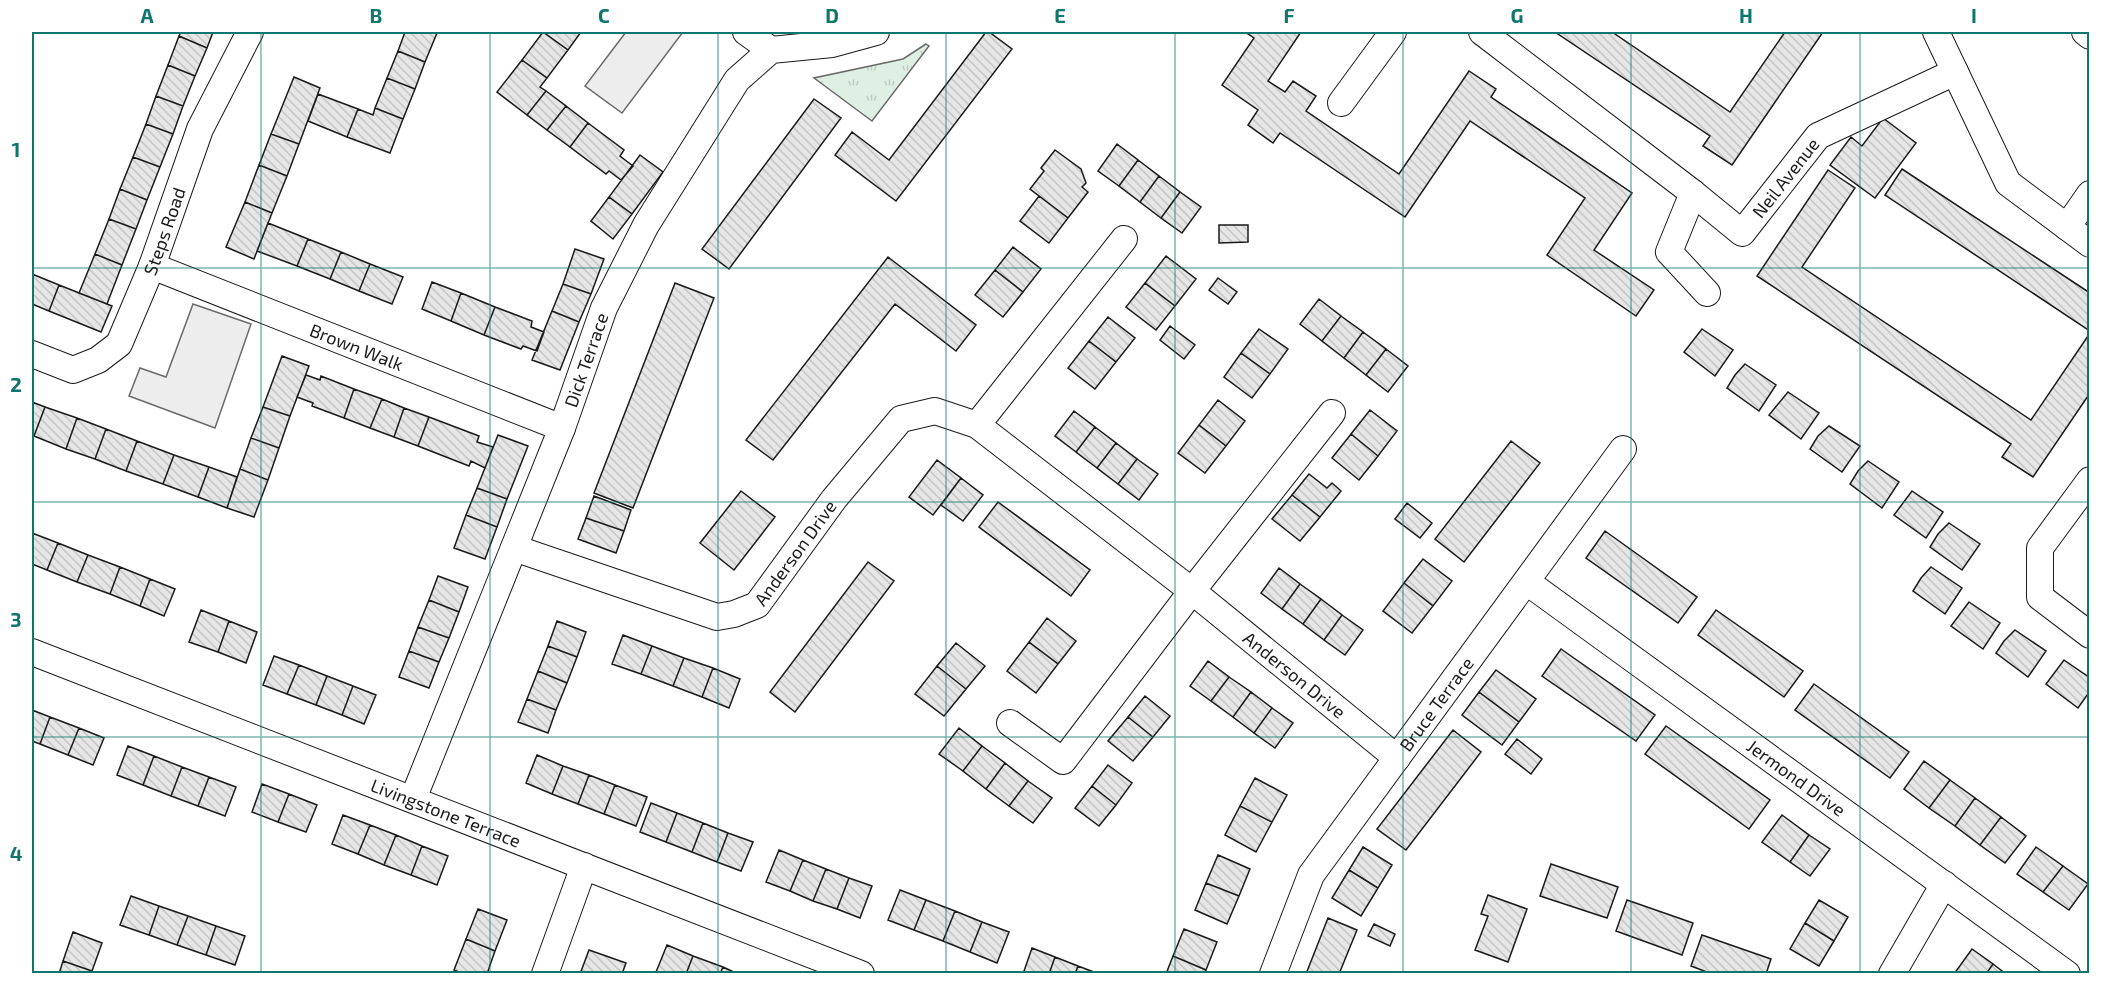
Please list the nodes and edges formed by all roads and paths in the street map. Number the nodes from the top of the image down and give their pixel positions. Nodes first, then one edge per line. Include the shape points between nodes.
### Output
1 (250, 32) edge
2 (746, 32) edge
3 (876, 32) edge
4 (1393, 32) edge
5 (1482, 32) edge
6 (1936, 32) edge
7 (2085, 32) edge
8 (2090, 36) edge
9 (771, 50) junction
10 (1955, 72) junction
11 (1341, 103) dead end
12 (1693, 193) junction
13 (2090, 194) edge
14 (2067, 227) junction
15 (1125, 239) dead end
16 (2090, 244) edge
17 (152, 266) junction
18 (1707, 294) dead end
19 (32, 354) edge
20 (1332, 413) dead end
21 (977, 425) junction
22 (562, 428) junction
23 (1623, 449) dead end
24 (2090, 480) edge
25 (514, 548) junction
26 (1527, 582) junction
27 (1192, 591) junction
28 (2090, 635) edge
29 (32, 652) edge
30 (1010, 723) dead end
31 (1397, 758) junction
32 (413, 799) junction
33 (584, 866) junction
34 (1944, 884) junction
35 (545, 974) edge
36 (861, 974) edge
37 (1273, 974) edge
38 (1892, 974) edge
39 (2067, 974) edge

1 - 17 street, Steps Road via 200,129
2 - 9 street
3 - 9 street via 832,44
4 - 11 street
5 - 12 street, Neil Avenue
6 - 10 street
7 - 8 street
9 - 22 street, Dick Terrace via 737,80 646,225 604,308
10 - 12 street, Neil Avenue via 1818,136 1742,233
10 - 14 street via 2008,183
12 - 18 street via 1669,252
13 - 14 street
14 - 16 street
15 - 21 street
17 - 19 street, Steps Road via 119,344 98,360 73,370
17 - 22 street, Brown Walk
20 - 27 street
21 - 25 street, Anderson Drive via 935,411 901,419 834,499 757,605 734,614 717,617
21 - 27 street, Anderson Drive
22 - 25 street, Dick Terrace
23 - 26 street, Bruce Terrace
24 - 28 street via 2040,548 2040,597
25 - 32 street, Dick Terrace
26 - 31 street, Bruce Terrace
26 - 34 street, Jermond Drive
27 - 30 street via 1063,761
27 - 31 street, Anderson Drive
29 - 32 street, Livingstone Terrace
31 - 37 street, Bruce Terrace via 1311,874
32 - 33 street, Livingstone Terrace
33 - 35 street
33 - 36 street, Livingstone Terrace
34 - 38 street
34 - 39 street, Jermond Drive

